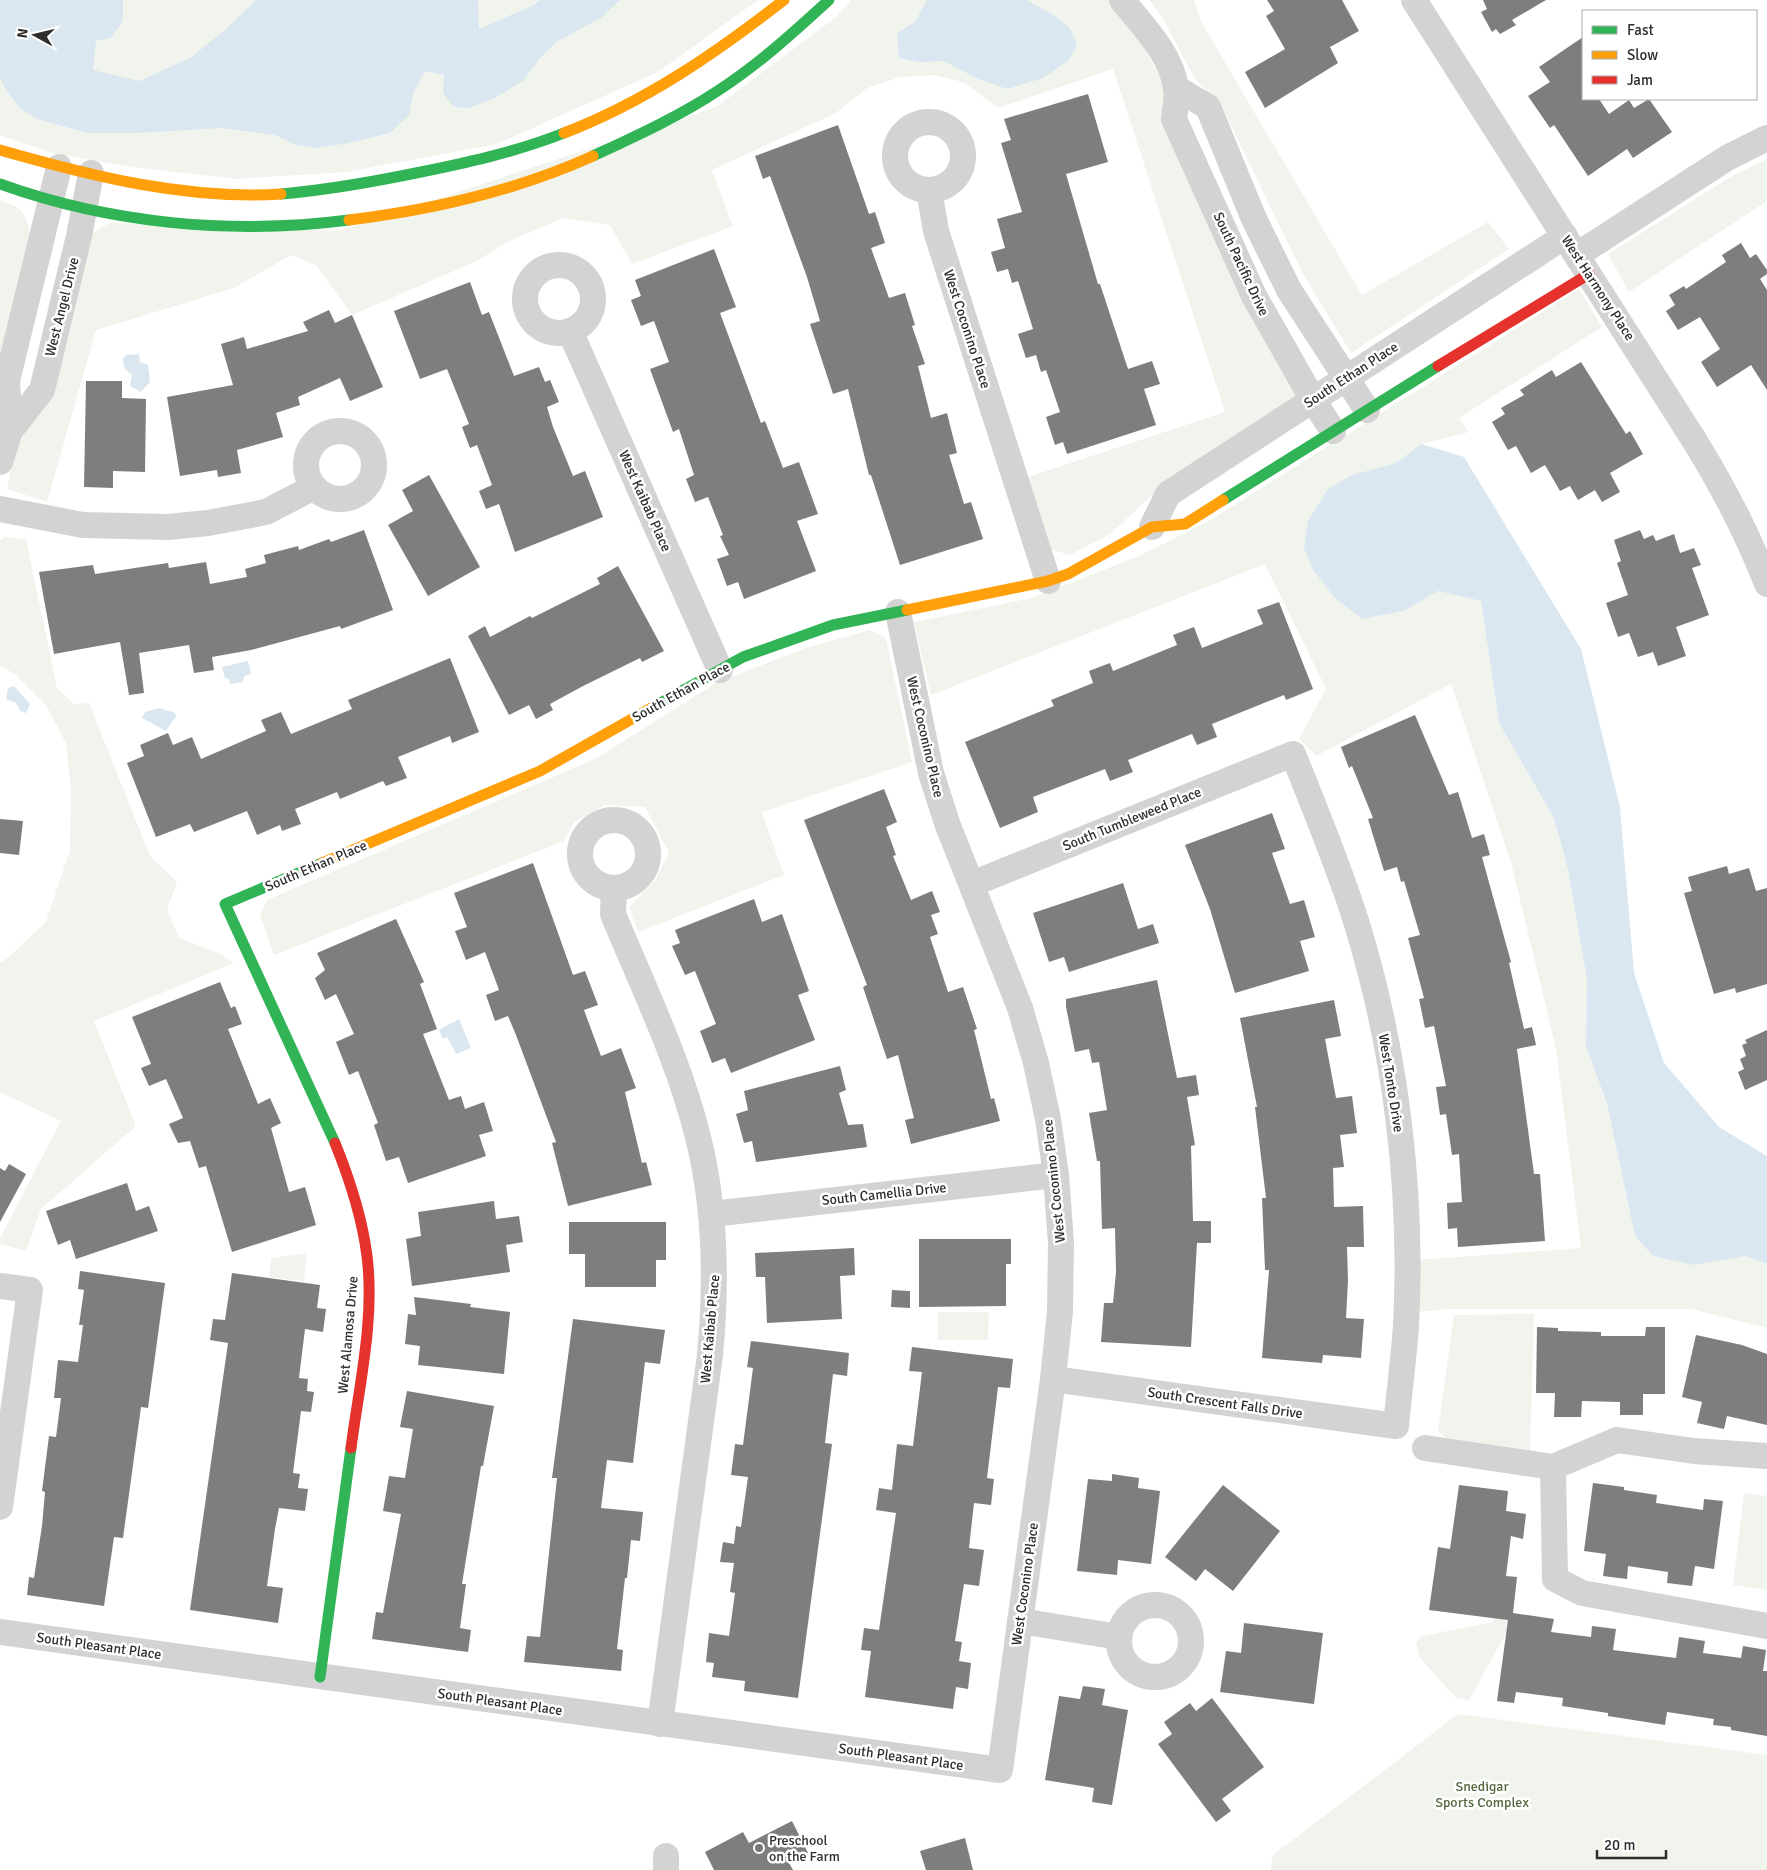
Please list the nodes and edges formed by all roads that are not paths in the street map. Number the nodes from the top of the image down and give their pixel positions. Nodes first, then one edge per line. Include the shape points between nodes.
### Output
1 (784, 0) edge
2 (829, 0) edge
3 (1122, 0) edge
4 (1414, 0) edge
5 (1176, 88) junction
6 (1767, 138) edge
7 (0, 150) edge
8 (59, 167) junction
9 (91, 173) junction
10 (0, 184) edge
11 (929, 190) dead end
12 (50, 201) junction
13 (85, 207) junction
14 (1577, 255) junction
15 (570, 331) dead end
16 (1345, 379) junction
17 (1313, 400) junction
18 (1367, 410) junction
19 (10, 431) junction
20 (1333, 431) junction
21 (0, 462) edge
22 (314, 487) dead end
23 (0, 509) edge
24 (1152, 527) junction
25 (1048, 581) junction
26 (1767, 584) edge
27 (898, 612) junction
28 (720, 670) junction
29 (1293, 754) joint
30 (972, 884) junction
31 (614, 888) dead end
32 (225, 904) joint
33 (1056, 1175) junction
34 (712, 1214) junction
35 (0, 1286) edge
36 (1053, 1379) junction
37 (1396, 1426) joint
38 (1425, 1448) dead end
39 (1767, 1456) edge
40 (1553, 1467) junction
41 (0, 1507) edge
42 (1020, 1621) junction
43 (1767, 1626) edge
44 (0, 1632) edge
45 (1119, 1637) dead end
46 (320, 1677) junction
47 (660, 1724) junction
48 (1000, 1770) joint

1 - 9 street via 734,40 614,111 551,138 468,162 358,184 265,195 222,195
2 - 13 street via 756,65 621,145 554,172 441,205 307,225 225,226
3 - 5 street, South Pacific Drive via 1148,30 1169,66
4 - 14 street, West Harmony Place
5 - 16 street via 1208,107 1254,219 1289,290
5 - 17 street, South Pacific Drive via 1174,119 1254,296
6 - 14 street, South Ethan Place via 1727,158
7 - 8 street
8 - 9 street
8 - 12 street, West Angel Drive
9 - 13 street, West Angel Drive
10 - 12 street
11 - 25 street, West Coconino Place via 936,231
12 - 13 street
12 - 19 street, West Angel Drive via 7,381
13 - 19 street, West Angel Drive via 42,390
14 - 16 street, South Ethan Place
14 - 18 street, South Ethan Place
14 - 26 street, West Harmony Place via 1731,500
15 - 28 street, West Kaibab Place
16 - 17 street, South Ethan Place
16 - 18 street
17 - 20 street, South Pacific Drive
17 - 24 street, South Ethan Place via 1168,494
18 - 20 street, South Ethan Place
19 - 21 street, West Angel Drive
20 - 24 street, South Ethan Place via 1185,524
22 - 23 street via 266,512 168,527 83,525
24 - 25 street, South Ethan Place via 1068,574
25 - 27 street, South Ethan Place
27 - 28 street, South Ethan Place via 833,625 743,657
27 - 30 street, West Coconino Place via 931,773
28 - 32 street, South Ethan Place via 540,771
29 - 30 street, South Tumbleweed Place
29 - 37 street, West Tonto Drive via 1356,921 1382,1020 1398,1121 1406,1222 1406,1315
30 - 33 street, West Coconino Place via 1020,1008 1036,1063
31 - 34 street, West Kaibab Place via 613,914 688,1099
32 - 46 street, West Alamosa Drive via 347,1171 368,1249 370,1294 367,1330
33 - 34 street, South Camellia Drive
33 - 36 street, West Coconino Place via 1061,1243 1060,1311
34 - 47 street, West Kaibab Place via 715,1308
35 - 41 street via 30,1290
36 - 37 street, South Crescent Falls Drive
36 - 42 street, West Coconino Place
38 - 40 street
39 - 40 street via 1694,1451 1617,1440
40 - 43 street via 1555,1579 1582,1593
42 - 45 street
42 - 48 street, West Coconino Place
44 - 46 street, South Pleasant Place
46 - 47 street, South Pleasant Place
47 - 48 street, South Pleasant Place

